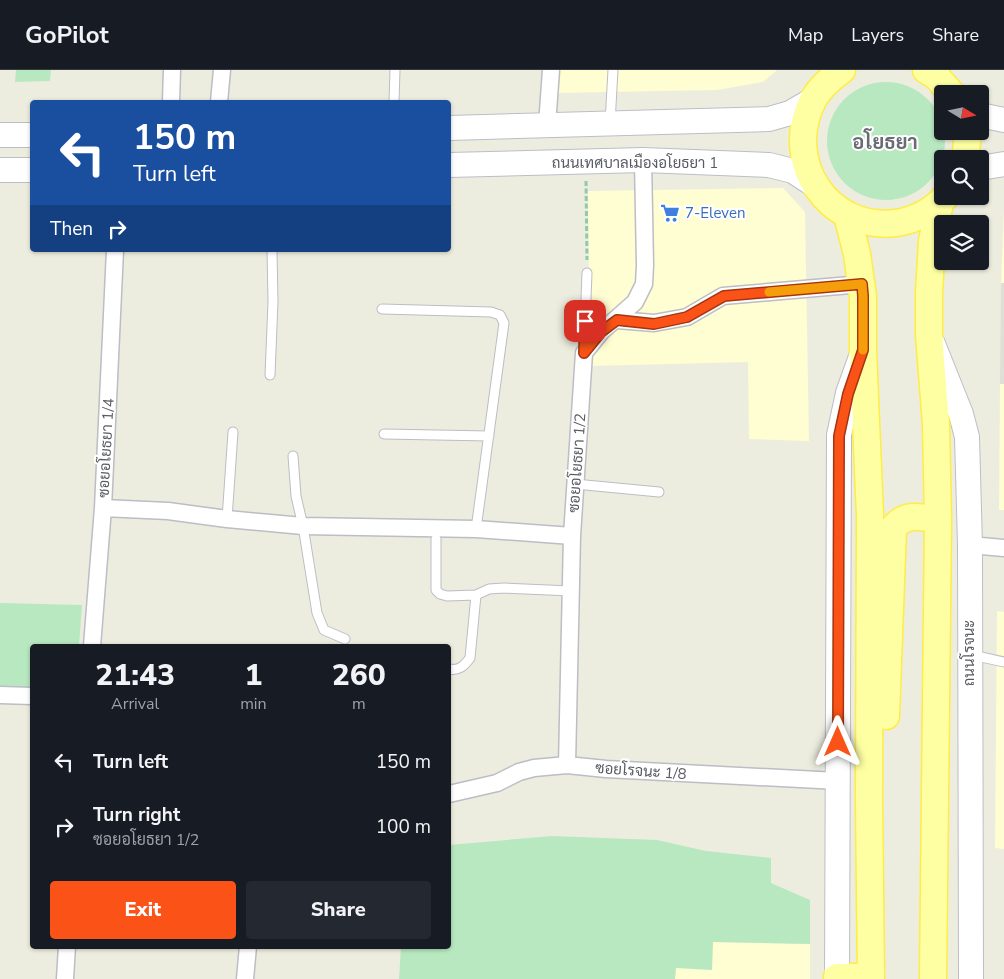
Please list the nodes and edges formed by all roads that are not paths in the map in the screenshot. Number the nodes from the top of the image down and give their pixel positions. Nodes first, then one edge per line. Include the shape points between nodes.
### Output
1 (172, 70) edge
2 (222, 70) edge
3 (395, 70) edge
4 (551, 70) edge
5 (613, 70) edge
6 (842, 70) edge
7 (926, 70) edge
8 (950, 85) edge
9 (814, 99) junction
10 (171, 100) edge
11 (219, 100) edge
12 (394, 100) edge
13 (989, 117) edge
14 (1004, 120) edge
15 (610, 123) junction
16 (547, 125) junction
17 (451, 128) edge
18 (0, 134) edge
19 (30, 134) edge
20 (643, 160) junction
21 (451, 164) edge
22 (1004, 164) edge
23 (989, 166) edge
24 (0, 170) edge
25 (30, 170) edge
26 (816, 186) junction
27 (936, 205) edge
28 (942, 205) edge
29 (847, 215) junction
30 (115, 252) edge
31 (272, 252) edge
32 (587, 273) road end
33 (862, 284) junction
34 (382, 309) dead end
35 (617, 320) junction
36 (929, 334) junction
37 (863, 350) junction
38 (584, 353) junction
39 (270, 375) dead end
40 (233, 432) dead end
41 (384, 434) dead end
42 (489, 436) junction
43 (293, 456) dead end
44 (575, 484) junction
45 (659, 492) dead end
46 (103, 508) junction
47 (227, 519) junction
48 (938, 520) junction
49 (303, 526) junction
50 (476, 529) junction
51 (572, 536) junction
52 (436, 539) dead end
53 (970, 546) junction
54 (1004, 548) edge
55 (571, 591) junction
56 (476, 594) junction
57 (345, 639) dead end
58 (92, 644) edge
59 (969, 654) junction
60 (1004, 662) edge
61 (451, 669) edge
62 (0, 695) edge
63 (30, 696) edge
64 (567, 765) junction
65 (838, 781) junction
66 (451, 794) edge
67 (869, 800) junction
68 (67, 949) edge
69 (248, 949) edge
70 (837, 978) edge
71 (871, 978) edge
72 (65, 979) edge
73 (245, 979) edge
74 (933, 979) edge
75 (972, 979) edge

1 - 10 street
2 - 11 street
3 - 12 lane
4 - 16 street
5 - 15 lane
6 - 9 main road
7 - 8 main road
9 - 15 main road via 769,119
9 - 26 main road via 805,120 802,143 806,166
13 - 14 main road
15 - 16 main road
16 - 17 main road
18 - 19 main road
20 - 21 main road, ถนนเทศบาลเมืองอโยธยา 1
20 - 26 main road, ถนนเทศบาลเมืองอโยธยา 1 via 770,165 792,171
20 - 35 street via 644,284 635,302
22 - 23 main road
24 - 25 main road
26 - 29 main road via 824,198
27 - 29 main road via 905,222 866,222
28 - 36 main road, ถนนโรจนะ via 932,241
29 - 33 main road
30 - 46 street, ซอยอโยธยา 1/4
31 - 39 lane
32 - 38 lane, ซอยอโยธยา 1/2
33 - 35 street via 724,296 687,317 654,324
33 - 37 main road
34 - 42 lane via 491,312 500,315 504,323
35 - 38 street via 601,332
36 - 48 main road, ถนนโรจนะ via 936,425
36 - 53 main road, ถนนโรจนะ via 967,437
37 - 65 main road via 848,394 839,436
37 - 67 main road via 870,516
38 - 44 street, ซอยอโยธยา 1/2
40 - 47 lane
41 - 42 lane
42 - 50 lane
43 - 49 lane via 296,496
44 - 45 lane
44 - 51 street, ซอยอโยธยา 1/2
46 - 47 street via 168,511
46 - 58 street, ซอยอโยธยา 1/4
47 - 49 street
48 - 67 main road via 908,517 899,520 893,528 886,721
48 - 74 main road, ถนนโรจนะ
49 - 50 street
49 - 57 lane via 317,613 324,630
50 - 51 street
51 - 55 street, ซอยอโยธยา 1/2
52 - 56 lane via 436,590 447,596
53 - 54 street
53 - 59 main road, ถนนโรจนะ
55 - 56 lane via 504,588
55 - 64 street, ซอยอโยธยา 1/2
56 - 61 lane via 470,658 464,666
59 - 60 lane
59 - 75 main road, ถนนโรจนะ
62 - 63 street
64 - 65 street, ซอยโรจนะ 1/8 via 606,770
64 - 66 street, ซอยโรจนะ 1/8 via 534,768 497,783
65 - 70 main road
67 - 71 main road
68 - 72 street
69 - 73 street
70 - 71 main road

